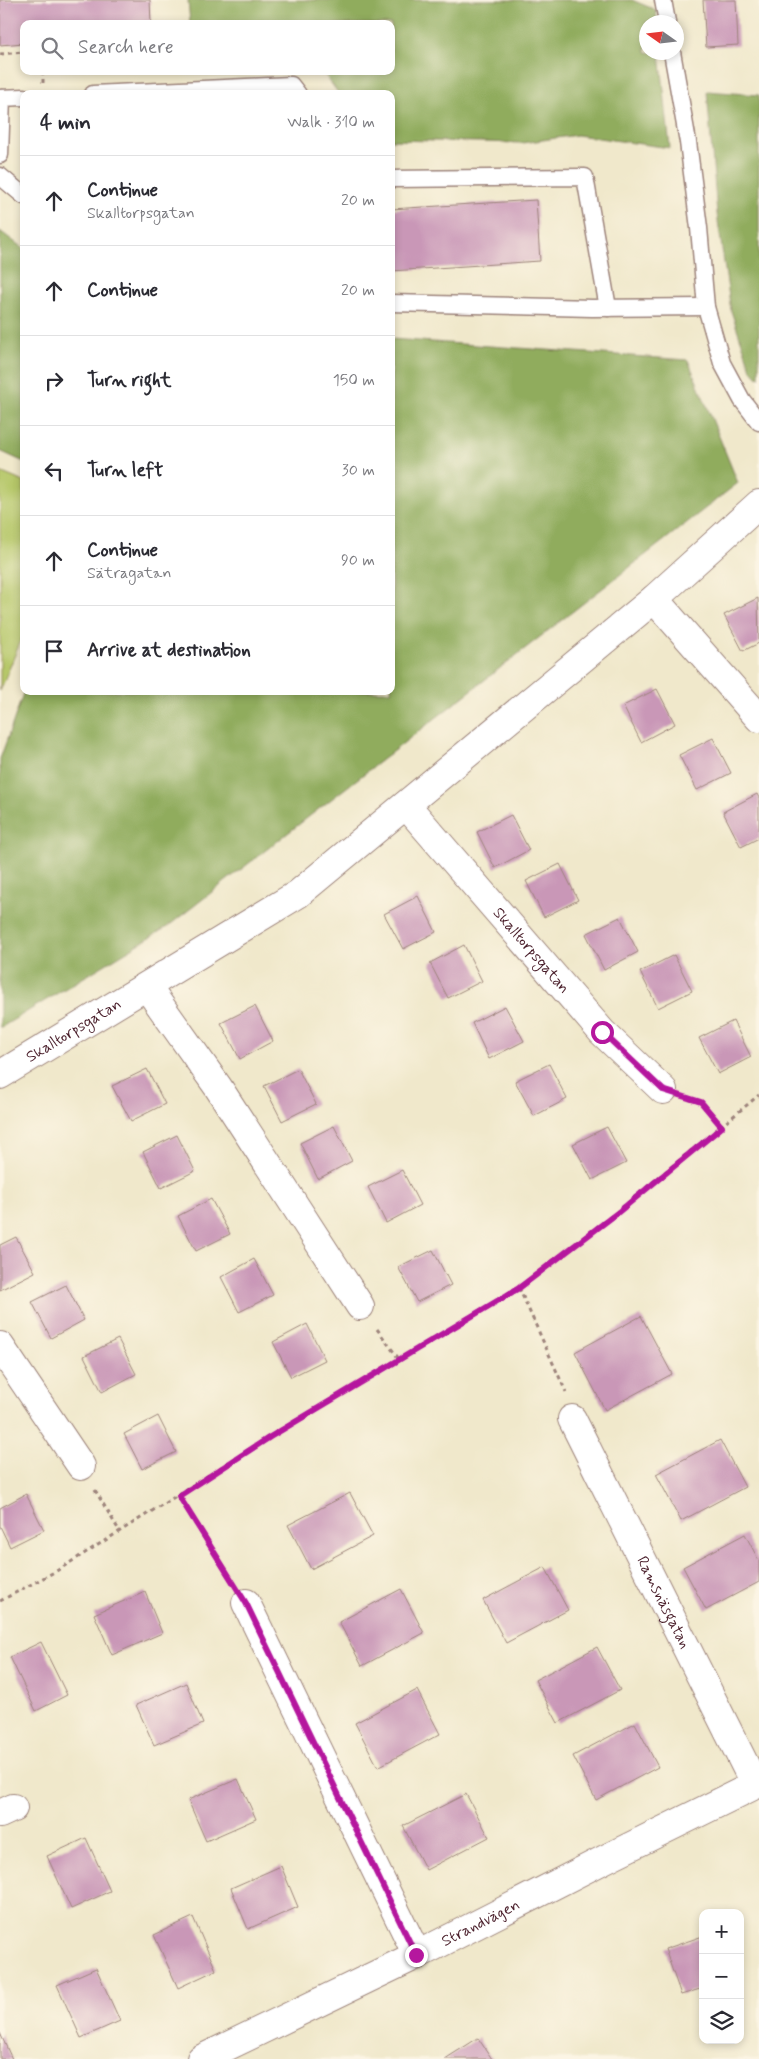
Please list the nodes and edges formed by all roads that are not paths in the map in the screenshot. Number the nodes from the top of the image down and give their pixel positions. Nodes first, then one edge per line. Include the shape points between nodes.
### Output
1 (663, 0) edge
2 (666, 15) edge
3 (673, 60) edge
4 (181, 90) edge
5 (295, 90) edge
6 (20, 97) edge
7 (1, 98) edge
8 (0, 155) edge
9 (0, 176) edge
10 (395, 179) edge
11 (20, 193) edge
12 (395, 303) edge
13 (706, 307) junction
14 (608, 308) junction
15 (759, 422) edge
16 (759, 504) edge
17 (654, 600) junction
18 (759, 718) edge
19 (406, 805) junction
20 (147, 987) junction
21 (0, 1075) edge
22 (663, 1090) road end
23 (360, 1306) road end
24 (0, 1346) edge
25 (572, 1419) road end
26 (82, 1466) road end
27 (246, 1603) road end
28 (757, 1784) edge
29 (416, 1955) junction
30 (201, 2059) edge

1 - 2 lane
3 - 13 lane via 688,142
4 - 5 lane via 291,85
6 - 7 lane
7 - 8 lane
9 - 11 lane
10 - 14 lane via 585,177
12 - 14 lane
13 - 14 lane
13 - 15 lane via 722,363 742,400
16 - 17 street, Skalltorpsgatan
17 - 18 street
17 - 19 street, Skalltorpsgatan
19 - 20 street, Skalltorpsgatan via 298,894
19 - 22 street, Skalltorpsgatan via 602,1032
20 - 21 street, Skalltorpsgatan
20 - 23 street via 218,1087
24 - 26 street
25 - 28 street, Ramsnäsgatan
27 - 29 street
28 - 29 street, Strandvägen
29 - 30 street, Strandvägen

